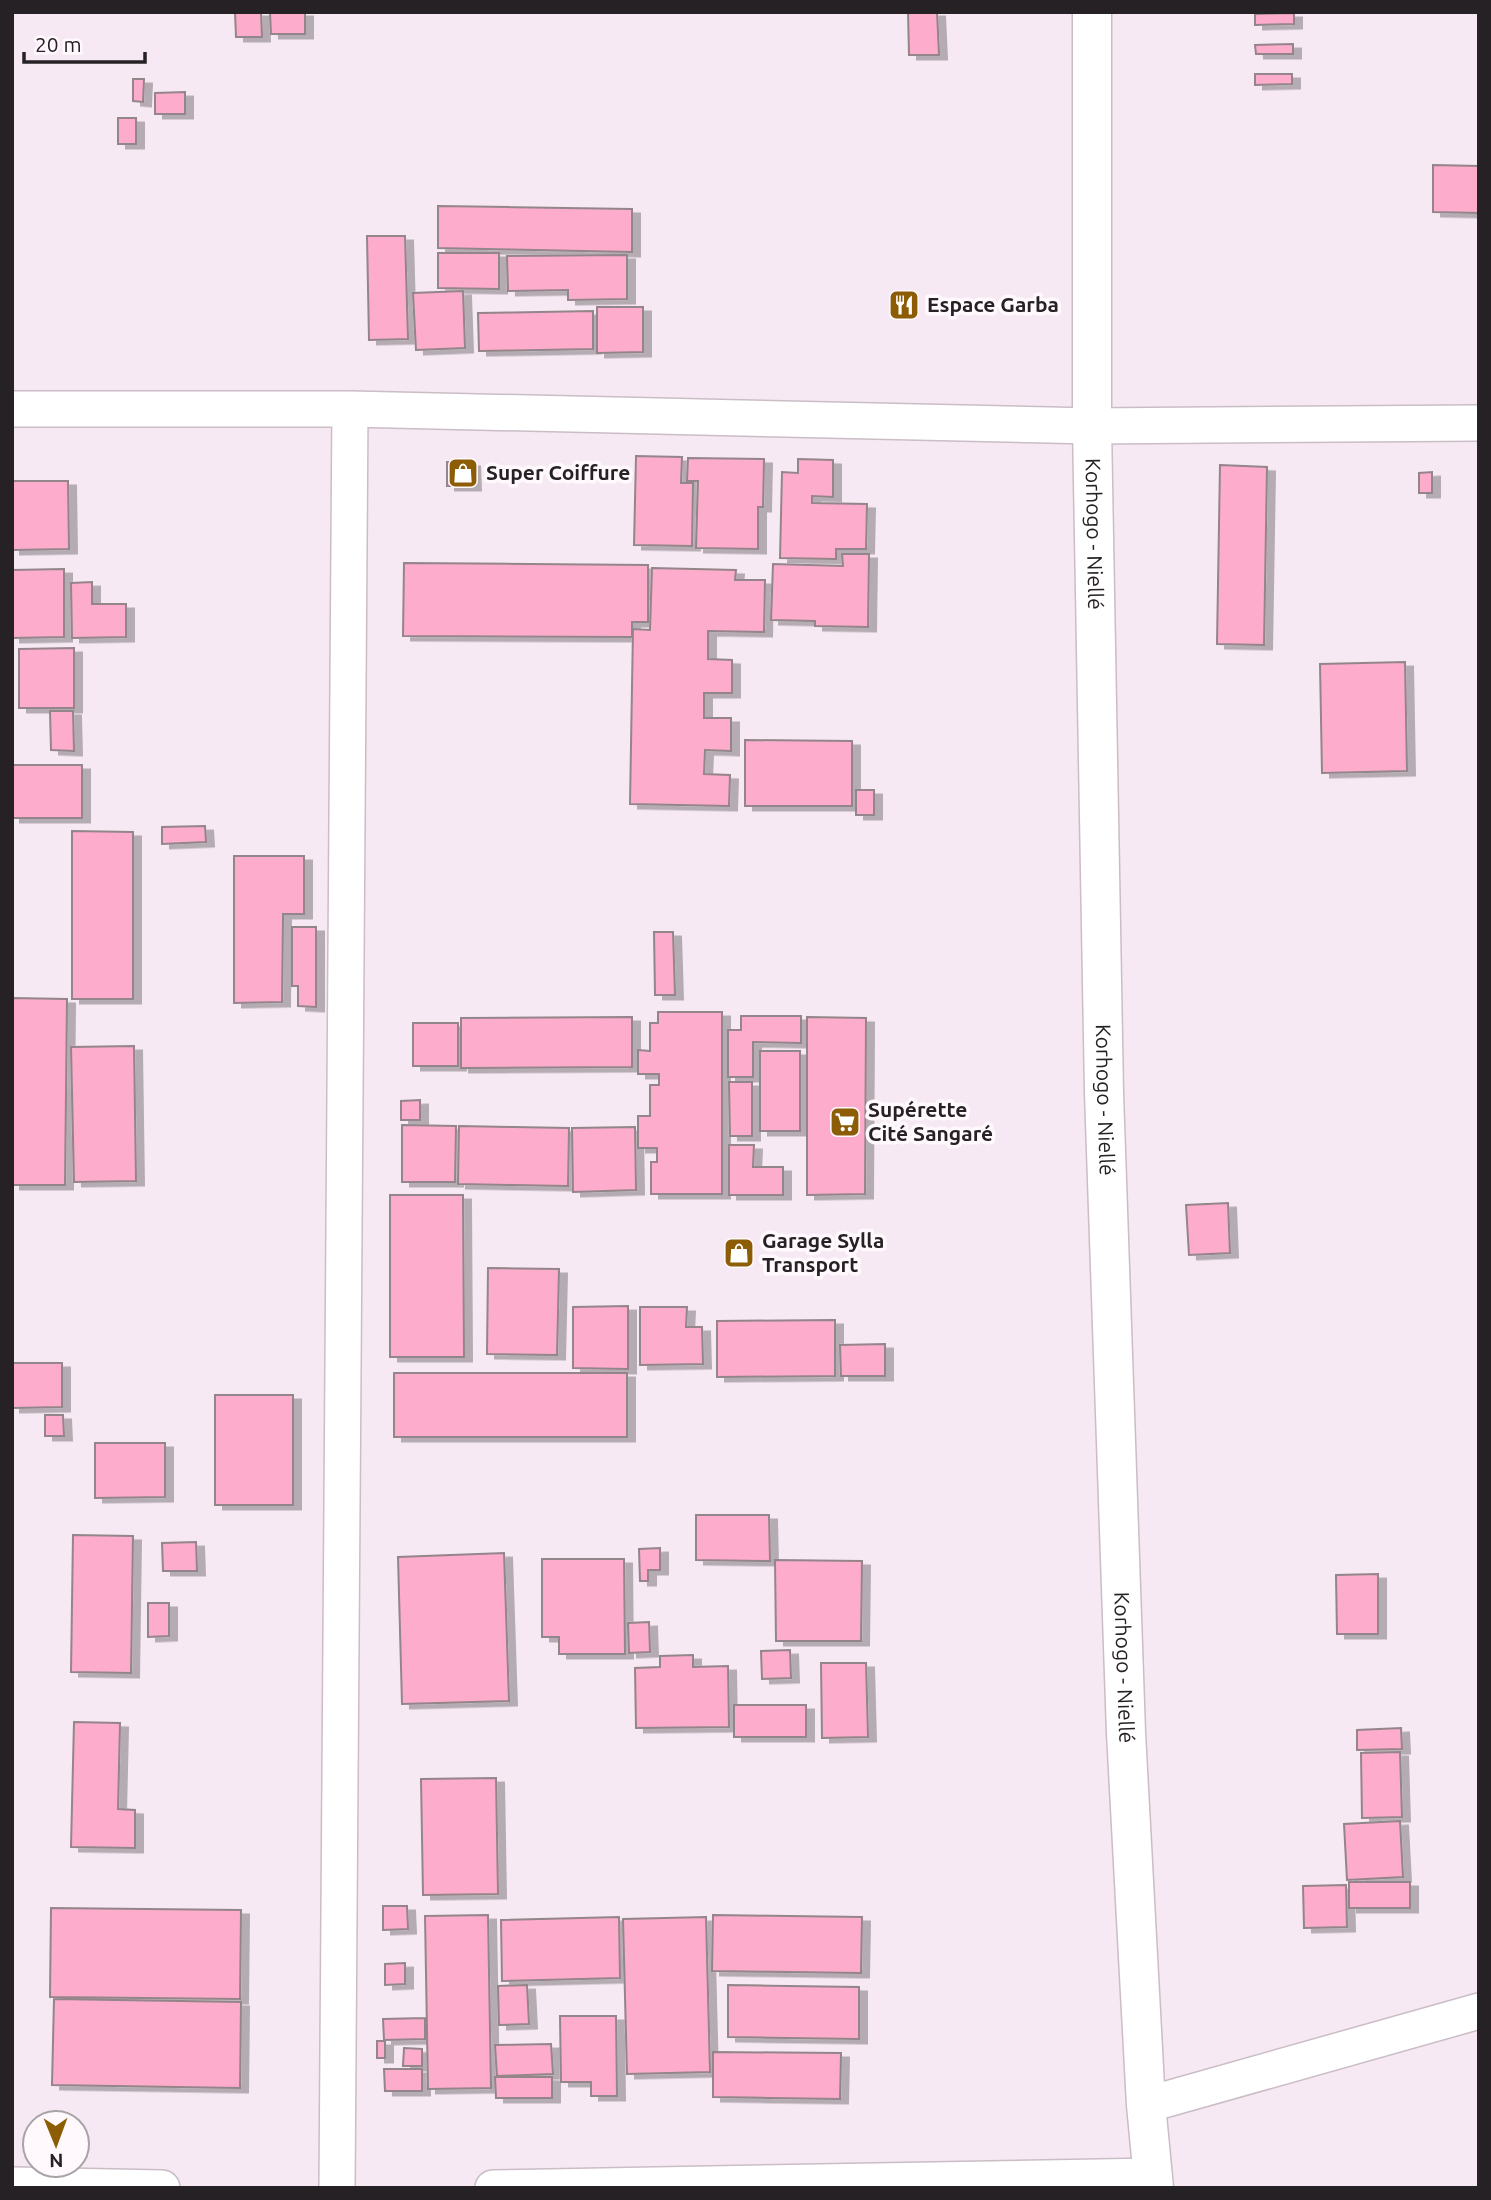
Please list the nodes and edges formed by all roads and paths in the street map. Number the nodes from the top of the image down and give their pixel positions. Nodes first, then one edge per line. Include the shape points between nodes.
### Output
1 (1091, 12) edge
2 (12, 409) edge
3 (350, 410) junction
4 (1479, 423) edge
5 (1092, 426) junction
6 (1479, 2011) edge
7 (1146, 2105) junction
8 (1154, 2182) edge
9 (12, 2185) edge
10 (162, 2188) edge
11 (337, 2188) edge
12 (493, 2188) edge

1 - 5 main road, Korhogo - Niellé
2 - 3 street
3 - 5 street
3 - 11 street
4 - 5 street
5 - 7 main road, Korhogo - Niellé via 1104,1093 1126,1733
6 - 7 street
7 - 8 main road, Korhogo - Niellé
8 - 12 street
9 - 10 street

